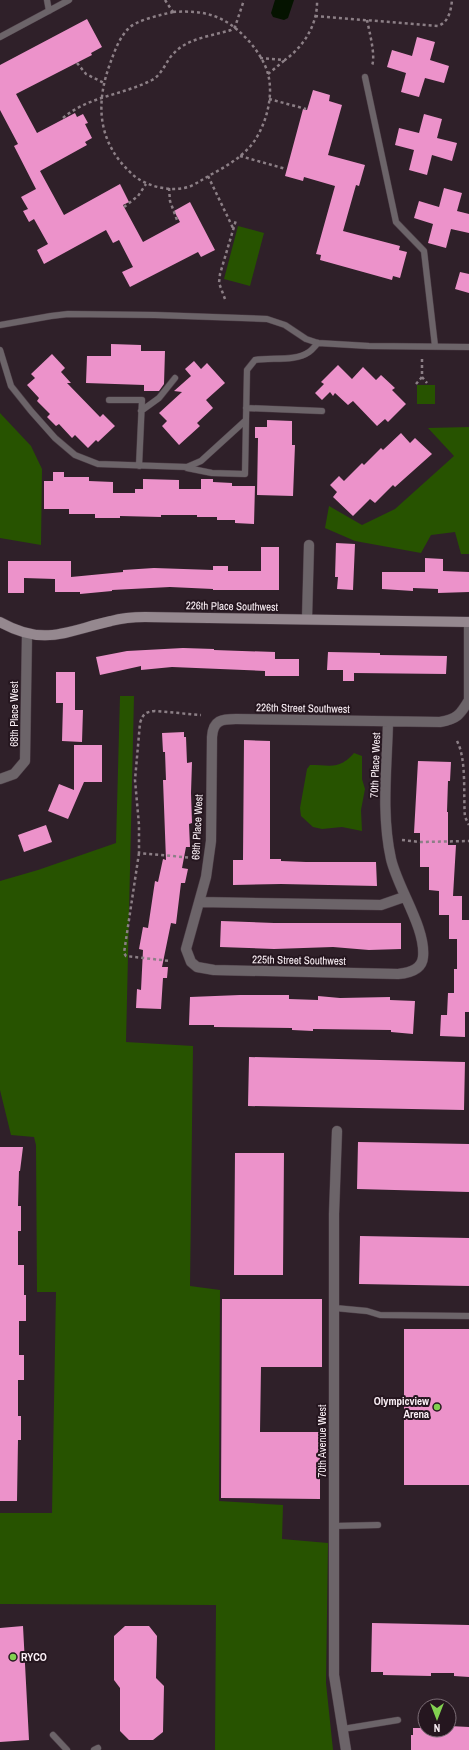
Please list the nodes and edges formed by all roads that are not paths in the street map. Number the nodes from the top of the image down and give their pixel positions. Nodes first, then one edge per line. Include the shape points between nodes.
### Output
1 (47, 0) edge
2 (69, 0) edge
3 (49, 11) junction
4 (0, 37) edge
5 (365, 77) dead end
6 (0, 325) edge
7 (318, 343) junction
8 (435, 346) junction
9 (469, 347) edge
10 (0, 350) edge
11 (175, 378) dead end
12 (109, 400) dead end
13 (246, 408) junction
14 (141, 411) junction
15 (322, 411) dead end
16 (246, 420) junction
17 (139, 466) junction
18 (187, 467) junction
19 (309, 545) dead end
20 (307, 619) junction
21 (0, 622) edge
22 (469, 622) edge
23 (27, 634) junction
24 (469, 700) edge
25 (217, 722) joint
26 (388, 722) junction
27 (0, 779) edge
28 (404, 897) junction
29 (199, 902) junction
30 (188, 956) joint
31 (415, 970) joint
32 (337, 1131) dead end
33 (335, 1308) junction
34 (469, 1316) edge
35 (378, 1525) dead end
36 (334, 1526) junction
37 (398, 1720) dead end
38 (343, 1729) junction
39 (53, 1735) dead end
40 (67, 1750) edge
41 (346, 1750) edge

1 - 3 lane
2 - 3 lane
3 - 4 lane
5 - 8 lane via 396,222 424,251
6 - 7 lane via 68,314 267,319 285,325 306,339
7 - 8 lane
7 - 13 lane via 308,353 293,358 255,360 247,370
8 - 9 lane
10 - 17 lane via 11,386 55,438 75,455 98,464
11 - 14 lane via 159,398
12 - 14 lane via 142,400
13 - 15 lane
13 - 16 lane
14 - 17 lane
16 - 18 lane via 201,461
16 - 18 lane via 245,474 212,473
17 - 18 lane
19 - 20 street
20 - 22 street, 226th Place Southwest
20 - 23 street, 226th Place Southwest via 126,618 57,636
21 - 23 street, 226th Place Southwest
22 - 24 street, 70th Place West
23 - 27 street, 68th Place West via 25,761 14,774
24 - 26 street, 70th Place West via 462,712 453,720
25 - 26 street, 226th Street Southwest via 225,719
25 - 29 street, 69th Place West via 212,729 211,841 206,877
26 - 28 street, 70th Place West via 385,816 387,839
28 - 29 street via 381,905
28 - 31 street, 70th Place West via 415,916 423,952 423,959
29 - 30 street, 69th Place West via 186,949
30 - 31 street, 225th Street Southwest via 197,967 214,970 398,974
32 - 33 street, 70th Avenue West via 334,1214
33 - 34 lane via 366,1311 380,1316
33 - 36 street, 70th Avenue West
35 - 36 lane
36 - 38 street, 70th Avenue West via 334,1674
37 - 38 lane
38 - 41 street, 70th Avenue West
39 - 40 lane

